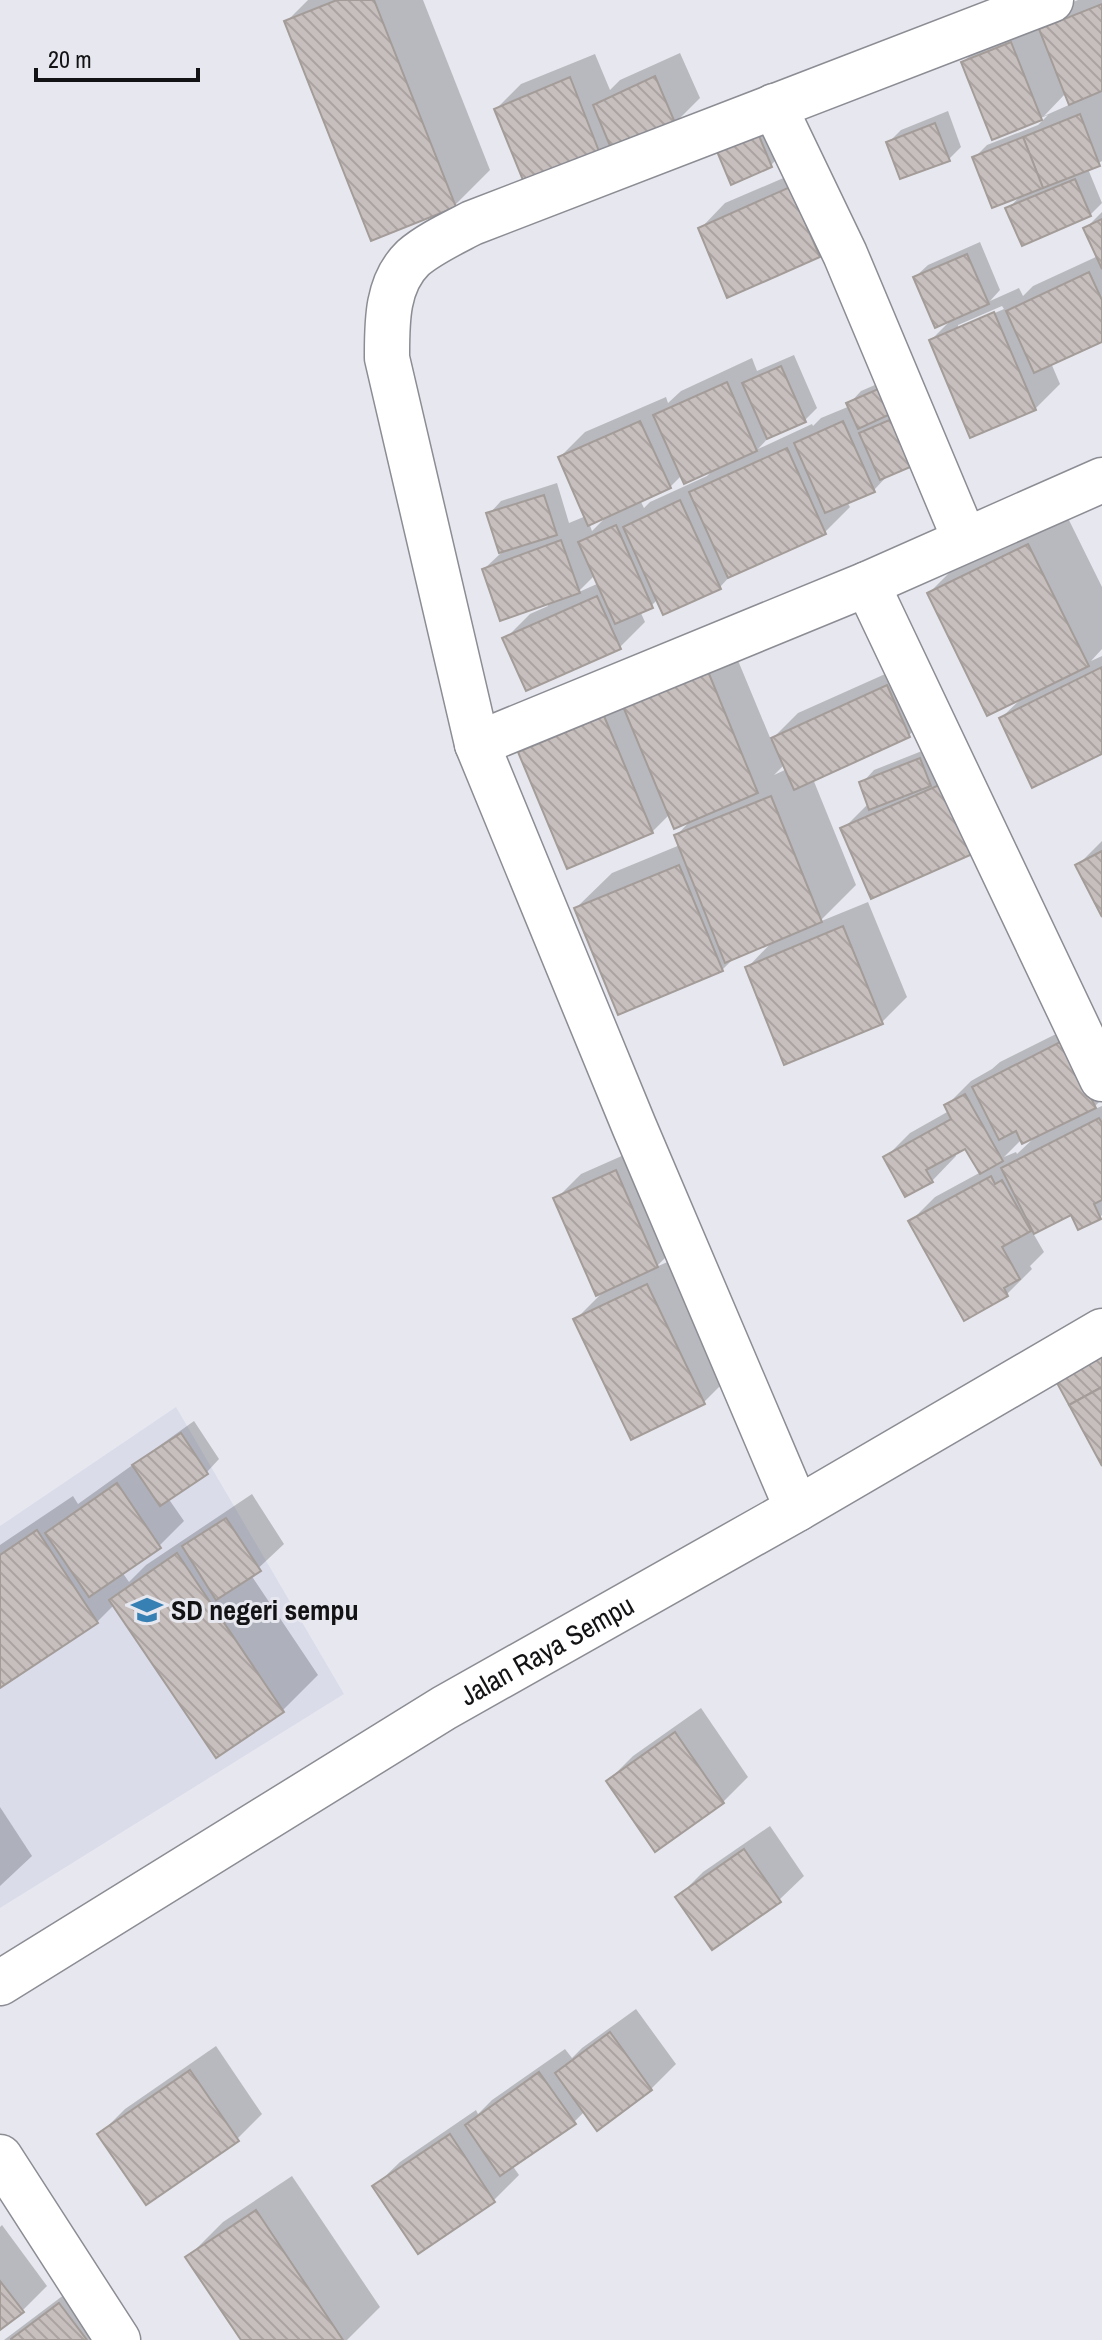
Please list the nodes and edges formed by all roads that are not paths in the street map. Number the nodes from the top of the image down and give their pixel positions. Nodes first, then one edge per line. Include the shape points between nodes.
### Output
1 (1051, 0) edge
2 (774, 106) junction
3 (1102, 480) edge
4 (965, 540) junction
5 (867, 584) junction
6 (477, 744) junction
7 (1102, 1079) edge
8 (1102, 1331) edge
9 (797, 1509) junction
10 (0, 1983) edge
11 (0, 2157) edge
12 (118, 2340) edge

1 - 2 street
2 - 4 street via 845,254
2 - 6 street via 472,223 412,259 396,283 387,314 387,358
3 - 4 street
4 - 5 street
5 - 6 street
5 - 7 street
6 - 9 street
8 - 9 street, Jalan Raya Sempu
9 - 10 street, Jalan Raya Sempu via 444,1708
11 - 12 street

